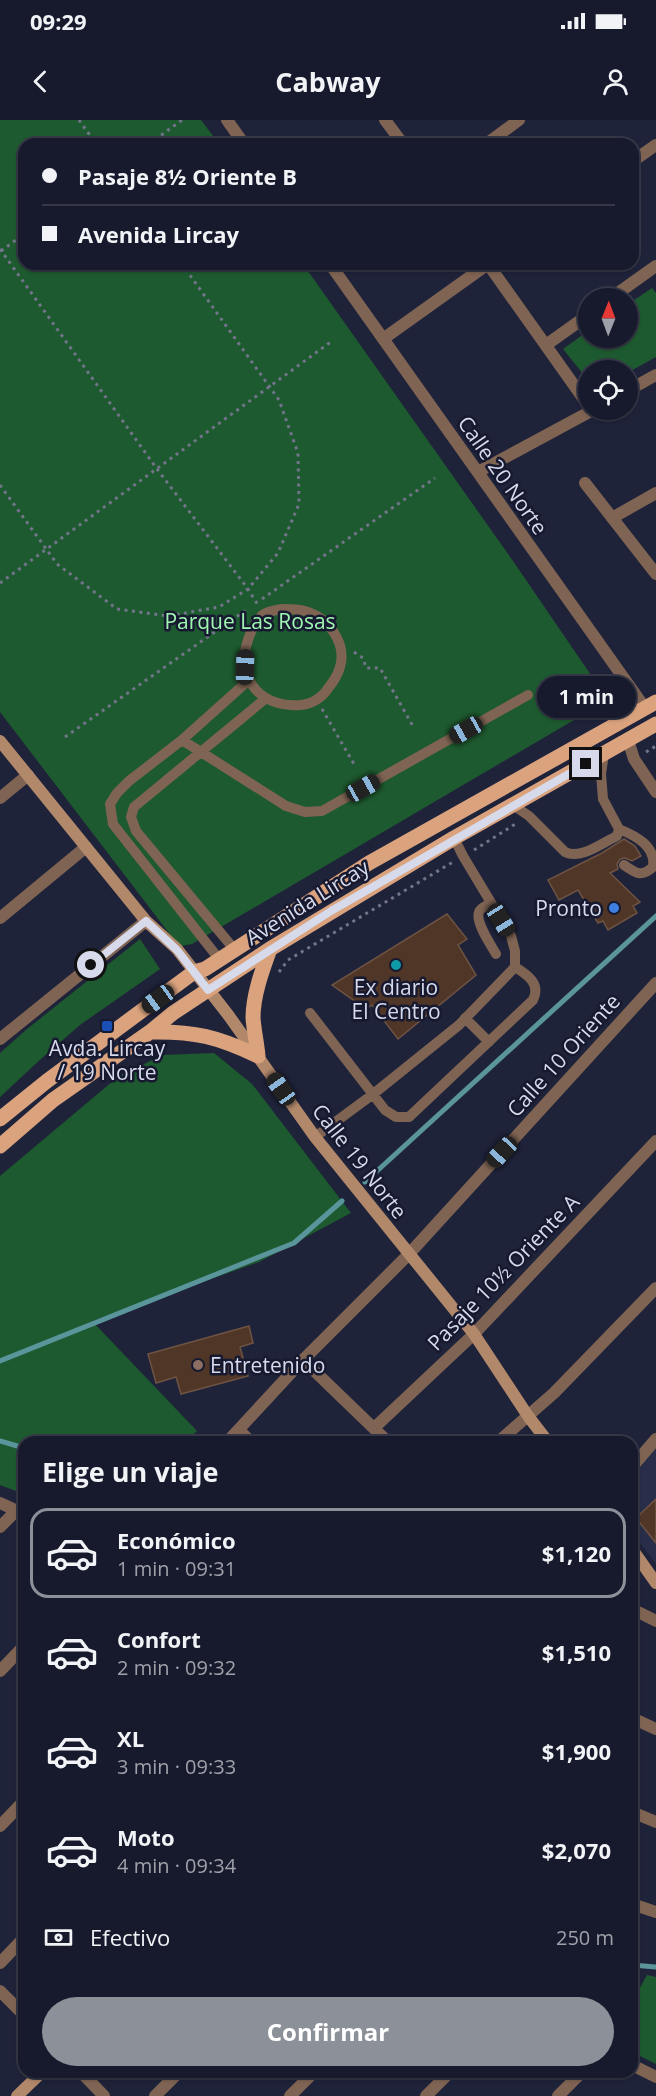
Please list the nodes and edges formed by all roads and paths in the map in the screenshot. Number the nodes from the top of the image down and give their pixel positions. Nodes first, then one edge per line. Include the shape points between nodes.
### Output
1 (79, 120) edge
2 (182, 120) edge
3 (227, 120) edge
4 (386, 120) edge
5 (519, 120) edge
6 (92, 138) edge
7 (156, 138) edge
8 (240, 138) edge
9 (398, 138) edge
10 (494, 138) edge
11 (656, 145) edge
12 (639, 157) edge
13 (18, 238) edge
14 (0, 251) edge
15 (656, 266) edge
16 (186, 270) edge
17 (334, 270) edge
18 (480, 270) edge
19 (492, 270) edge
20 (625, 288) edge
21 (578, 322) edge
22 (383, 339) junction
23 (332, 341) dead end
24 (546, 345) junction
25 (656, 375) edge
26 (638, 385) edge
27 (270, 387) junction
28 (578, 391) edge
29 (578, 418) edge
30 (157, 469) junction
31 (478, 472) junction
32 (585, 483) dead end
33 (0, 484) edge
34 (656, 493) edge
35 (612, 518) junction
36 (47, 549) junction
37 (656, 574) edge
38 (0, 583) edge
39 (248, 589) junction
40 (264, 615) junction
41 (340, 644) junction
42 (249, 680) junction
43 (528, 695) dead end
44 (266, 699) junction
45 (317, 700) junction
46 (651, 705) edge
47 (656, 724) edge
48 (414, 728) dead end
49 (182, 740) junction
50 (628, 740) junction
51 (0, 741) edge
52 (201, 751) junction
53 (604, 754) junction
54 (354, 764) dead end
55 (28, 775) junction
56 (656, 792) edge
57 (0, 798) edge
58 (513, 805) junction
59 (619, 829) junction
60 (454, 838) junction
61 (86, 847) junction
62 (624, 866) dead end
63 (491, 903) junction
64 (0, 918) edge
65 (146, 921) junction
66 (234, 949) junction
67 (270, 949) junction
68 (496, 954) dead end
69 (219, 959) junction
70 (515, 967) junction
71 (194, 972) junction
72 (656, 983) edge
73 (208, 990) junction
74 (310, 1013) dead end
75 (465, 1018) junction
76 (150, 1032) junction
77 (0, 1039) edge
78 (489, 1042) junction
79 (258, 1056) junction
80 (372, 1095) junction
81 (0, 1119) edge
82 (315, 1137) junction
83 (656, 1140) edge
84 (0, 1146) edge
85 (409, 1254) junction
86 (656, 1288) edge
87 (474, 1334) junction
88 (303, 1360) junction
89 (528, 1416) junction
90 (374, 1428) junction
91 (239, 1430) junction
92 (233, 1436) edge
93 (244, 1436) edge
94 (382, 1436) edge
95 (505, 1436) edge
96 (544, 1436) edge
97 (656, 1439) edge
98 (638, 1460) edge
99 (0, 1503) edge
100 (18, 1512) edge
101 (18, 1514) edge
102 (0, 1527) edge
103 (638, 1558) edge
104 (656, 1583) edge
105 (638, 1612) edge
106 (656, 1621) edge
107 (18, 1652) edge
108 (0, 1671) edge
109 (638, 1721) edge
110 (656, 1729) edge
111 (18, 1808) edge
112 (638, 1814) edge
113 (656, 1822) edge
114 (0, 1826) edge
115 (638, 1906) edge
116 (656, 1912) edge
117 (18, 1944) edge
118 (0, 1963) edge
119 (0, 1991) edge
120 (18, 2009) edge
121 (638, 2068) edge
122 (656, 2077) edge
123 (36, 2078) edge
124 (87, 2078) edge
125 (173, 2078) edge
126 (308, 2078) edge
127 (444, 2078) edge
128 (576, 2078) edge
129 (17, 2096) edge
130 (104, 2096) edge
131 (155, 2096) edge
132 (290, 2096) edge
133 (426, 2096) edge
134 (558, 2096) edge

1 - 6 path
2 - 7 path
3 - 8 street
4 - 9 street
5 - 10 street
11 - 12 street
13 - 14 path
14 - 30 path
15 - 20 street
16 - 27 path
17 - 22 street, Calle 20 Norte
18 - 22 street
19 - 24 street
21 - 24 street
22 - 31 street, Calle 20 Norte
23 - 27 path
24 - 28 street
25 - 26 street
27 - 30 path
27 - 39 path via 279,400 297,453 299,504 278,553
29 - 31 street
30 - 36 path
30 - 39 path
31 - 46 street, Calle 20 Norte
32 - 35 street
33 - 36 path
34 - 35 street
35 - 37 street
36 - 38 path
36 - 39 path via 57,564 117,609 168,616 219,607
39 - 40 path
40 - 41 lane via 282,609 305,611 327,622
40 - 42 lane via 246,642
41 - 45 lane via 341,666
41 - 48 path via 363,658 366,668 380,668
42 - 44 lane
42 - 49 lane
43 - 52 lane via 322,811 305,812 286,806
44 - 45 lane via 289,705
44 - 52 lane
45 - 54 path
46 - 66 main road, Avenida Lircay via 369,863
47 - 50 main road, Avenida Lircay
49 - 52 lane
49 - 69 lane via 117,793 110,804 110,814 113,824
50 - 53 main road, Avenida Lircay
50 - 56 street via 634,759
51 - 55 main road, Calle 19 Norte
52 - 66 lane via 134,807 131,817 136,831
53 - 58 main road, Avenida Lircay
53 - 59 lane via 603,799
55 - 57 street
55 - 61 main road, Calle 19 Norte
58 - 59 lane via 569,855 577,856 611,842
58 - 60 main road, Avenida Lircay
59 - 62 lane via 634,835 654,858 652,867 643,875
60 - 63 lane
60 - 67 main road, Avenida Lircay
61 - 64 street
61 - 65 main road, Calle 19 Norte
63 - 68 lane via 478,913
63 - 70 lane via 511,936
65 - 71 main road, Calle 19 Norte
65 - 77 street
66 - 69 main road, Avenida Lircay
67 - 73 main road, Avenida Lircay
67 - 79 main road via 253,1019
69 - 71 main road, Avenida Lircay
70 - 75 lane
70 - 78 lane via 528,975 536,993
71 - 73 main road, Calle 19 Norte
71 - 81 main road, Avenida Lircay
72 - 85 street, Calle 10 Oriente
73 - 76 main road, Avenida Lircay
73 - 79 main road, Calle 19 Norte
74 - 80 lane
75 - 78 lane
75 - 80 lane
76 - 79 main road via 212,1037
76 - 84 main road, Avenida Lircay via 52,1100
78 - 80 lane via 409,1117 396,1117
79 - 82 main road, Calle 19 Norte
80 - 82 lane
82 - 85 main road, Calle 19 Norte
83 - 87 street, Pasaje 10½ Oriente A
85 - 87 main road, Calle 19 Norte
85 - 88 street, Calle 10 Oriente
86 - 89 street
87 - 89 main road, Calle 19 Norte
87 - 90 street, Pasaje 10½ Oriente A
88 - 90 street
88 - 91 street, Calle 10 Oriente
89 - 95 street
89 - 96 main road, Calle 19 Norte
90 - 94 street
91 - 92 street, Calle 10 Oriente
91 - 93 street
97 - 98 street
99 - 100 street
101 - 102 street
103 - 104 main road
105 - 106 street
107 - 108 street
109 - 110 street
111 - 114 street
112 - 113 street
115 - 116 street
117 - 118 street
119 - 120 street
121 - 122 street
123 - 129 main road
124 - 130 street
125 - 131 street
126 - 132 street
127 - 133 street
128 - 134 street

